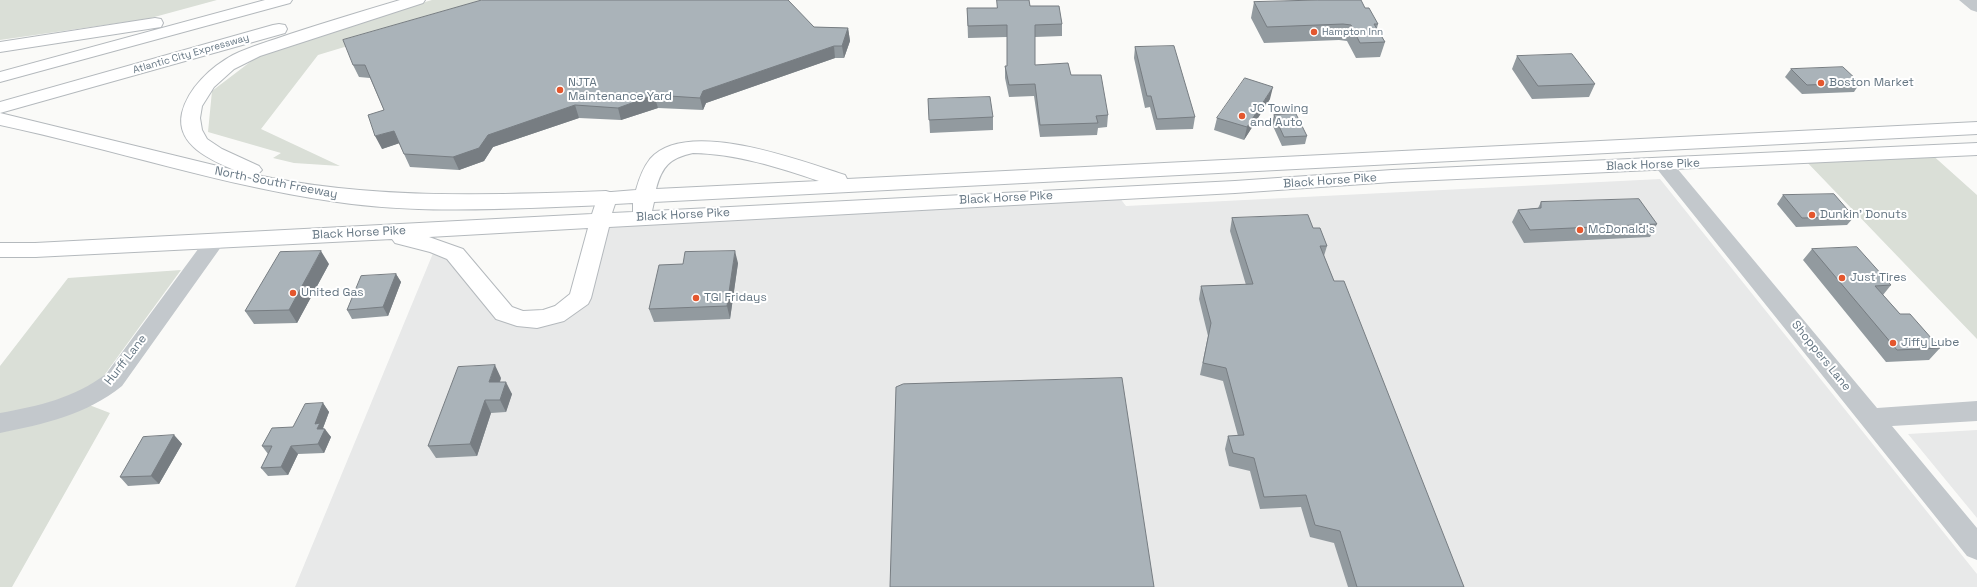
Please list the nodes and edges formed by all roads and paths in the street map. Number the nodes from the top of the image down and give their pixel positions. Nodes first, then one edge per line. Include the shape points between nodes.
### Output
1 (264, 0) edge
2 (284, 0) edge
3 (382, 0) edge
4 (417, 0) edge
5 (1967, 0) edge
6 (1977, 7) edge
7 (0, 46) edge
8 (0, 77) edge
9 (4, 111) edge
10 (1977, 128) edge
11 (1977, 149) edge
12 (1664, 165) junction
13 (853, 184) junction
14 (301, 190) junction
15 (644, 196) junction
16 (606, 198) junction
17 (640, 217) junction
18 (600, 219) junction
19 (377, 232) junction
20 (214, 242) junction
21 (0, 250) edge
22 (1977, 411) edge
23 (1872, 418) junction
24 (0, 423) edge
25 (1977, 548) edge

1 - 7 highway via 150,24
2 - 8 highway
3 - 9 highway, Atlantic City Expressway
4 - 14 highway via 264,48 238,60 216,76 193,102 189,114 199,143 245,167
5 - 6 street
9 - 14 highway, North-South Freeway via 42,128 212,171
10 - 13 highway, Black Horse Pike
11 - 12 highway, Black Horse Pike
12 - 17 highway, Black Horse Pike via 1392,176 1235,188
12 - 23 street, Shoppers Lane
13 - 15 highway, Black Horse Pike
13 - 15 highway via 740,151 700,145 684,148 666,156 658,163 649,179
14 - 16 highway, North-South Freeway via 416,202
15 - 16 highway, Black Horse Pike
15 - 17 highway
16 - 18 highway
17 - 18 highway, Black Horse Pike
18 - 19 highway, Black Horse Pike
18 - 19 highway via 580,298 557,314 537,319 515,319 504,313 455,254 436,246
19 - 20 highway, Black Horse Pike
20 - 21 highway, Black Horse Pike
20 - 24 street, Hurff Lane via 114,380 105,388 62,409
22 - 23 street
23 - 25 street, Shoppers Lane

